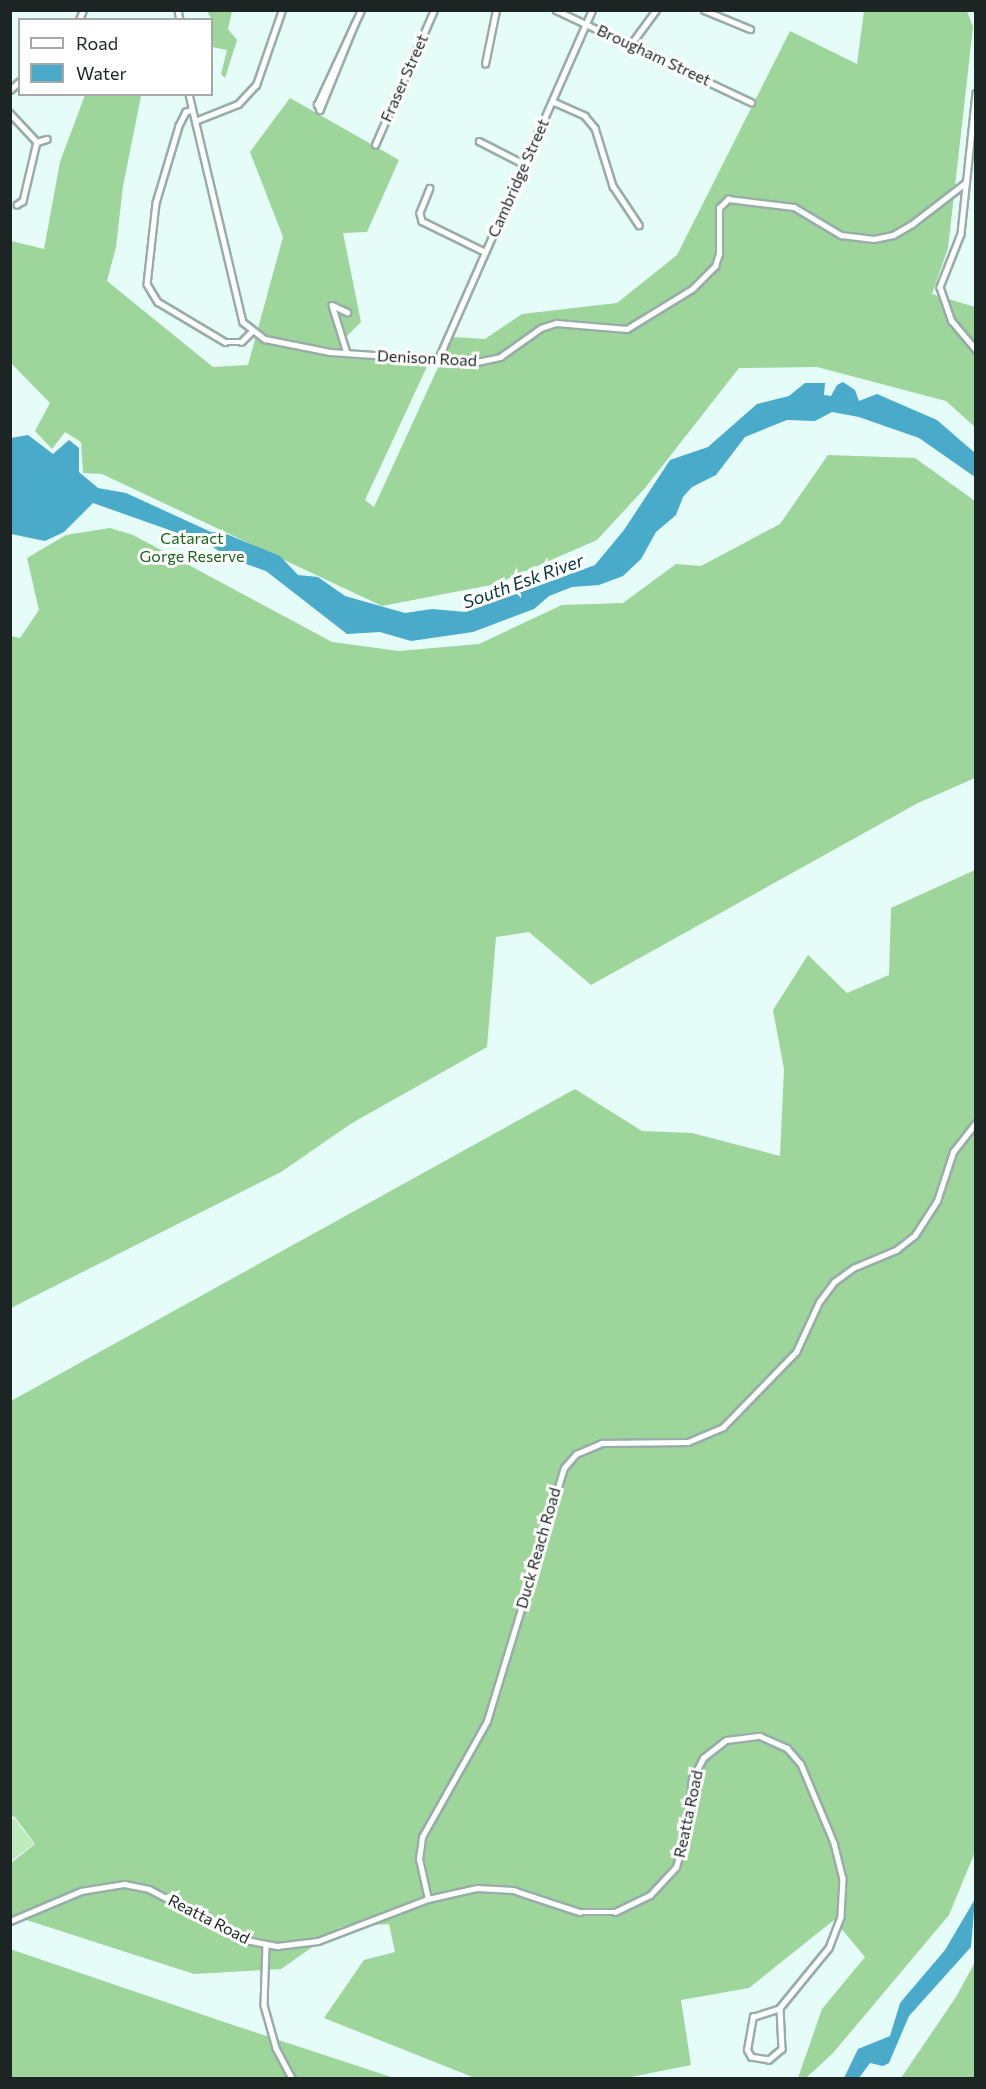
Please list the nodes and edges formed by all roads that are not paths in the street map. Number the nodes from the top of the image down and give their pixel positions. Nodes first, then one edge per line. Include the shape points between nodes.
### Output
1 (282, 10) edge
2 (361, 10) edge
3 (434, 10) edge
4 (496, 10) edge
5 (556, 10) edge
6 (592, 10) edge
7 (656, 10) edge
8 (704, 10) edge
9 (355, 24) junction
10 (586, 24) junction
11 (750, 29) dead end
12 (631, 44) junction
13 (484, 64) dead end
14 (975, 93) edge
15 (189, 96) edge
16 (552, 101) junction
17 (751, 102) dead end
18 (192, 110) junction
19 (10, 113) edge
20 (195, 122) junction
21 (47, 139) dead end
22 (479, 141) dead end
23 (37, 142) junction
24 (375, 145) dead end
25 (524, 164) junction
26 (965, 183) junction
27 (430, 188) dead end
28 (954, 194) junction
29 (18, 205) dead end
30 (963, 208) junction
31 (639, 225) dead end
32 (485, 252) junction
33 (347, 312) dead end
34 (251, 332) junction
35 (443, 344) junction
36 (975, 350) edge
37 (347, 353) junction
38 (424, 357) junction
39 (439, 357) junction
40 (975, 1123) edge
41 (428, 1899) junction
42 (10, 1921) edge
43 (266, 1945) junction
44 (780, 2008) junction
45 (292, 2079) edge

1 - 20 street via 256,86 238,104
2 - 9 street
3 - 24 street, Fraser Street
4 - 13 street
5 - 10 street, Brougham Street
6 - 10 street, Cambridge Street
7 - 12 street
8 - 11 street
9 - 9 street via 355,32 320,110 317,105
10 - 12 street, Brougham Street
10 - 16 street, Cambridge Street
12 - 17 street, Brougham Street
14 - 26 street
15 - 18 street
16 - 25 street, Cambridge Street
16 - 31 street via 585,116 595,128 611,181
18 - 20 street
18 - 34 street via 186,112 179,126 156,203 147,284 158,302 236,344
19 - 23 street
20 - 34 street via 239,312
21 - 23 street
22 - 25 street
23 - 29 street via 25,204
25 - 32 street, Cambridge Street
26 - 28 street, Denison Road
26 - 30 street
27 - 32 street via 420,213 422,221
28 - 30 street
28 - 39 street, Denison Road via 893,235 874,239 841,235 794,207 734,197 719,208 716,266 699,283 637,325 617,331 556,323 541,328 492,360
30 - 36 street via 961,234 940,287 952,321
32 - 35 street, Cambridge Street
33 - 37 street via 332,305
34 - 37 street, Denison Road via 267,340
35 - 38 street
35 - 39 street, Cambridge Street
37 - 38 street, Denison Road
38 - 39 street, Denison Road
40 - 41 street, Duck Reach Road via 958,1144 937,1201 915,1235 896,1250 853,1268 834,1282 819,1302 796,1352 723,1427 688,1442 608,1442 582,1451 568,1463 556,1483 487,1721 422,1837 418,1859
41 - 43 street, Reatta Road via 318,1941
41 - 44 street, Reatta Road via 495,1888 600,1914 634,1904 663,1884 676,1867 686,1833 692,1779 703,1758 730,1738 769,1738 787,1748 806,1774 834,1843 844,1896 829,1948
42 - 43 street, Reatta Road via 81,1891 124,1884 149,1889 246,1940
43 - 45 street via 264,2005 276,2048
44 - 44 street, Reatta Road via 753,2017 747,2050 751,2058 769,2060 782,2049

